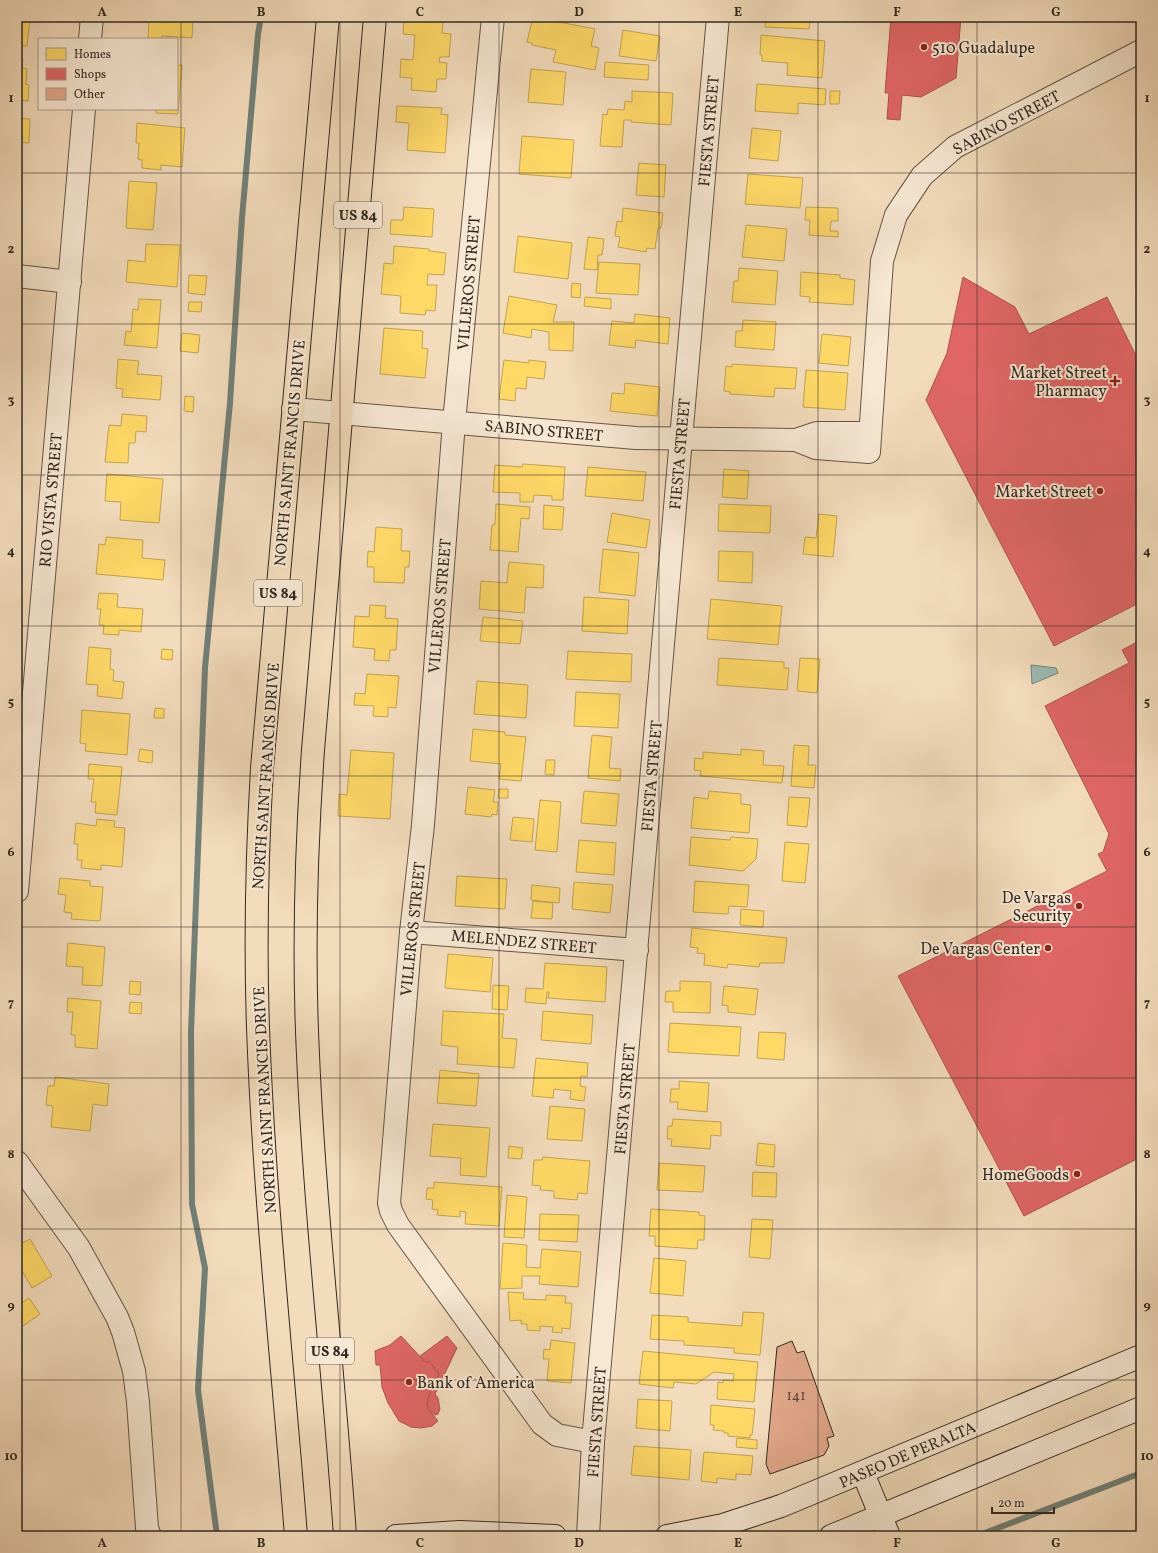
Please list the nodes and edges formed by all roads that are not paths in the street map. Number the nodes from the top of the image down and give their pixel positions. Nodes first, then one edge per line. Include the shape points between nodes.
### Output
1 (92, 17) edge
2 (328, 17) edge
3 (375, 17) edge
4 (493, 17) edge
5 (718, 17) edge
6 (90, 38) edge
7 (1141, 51) edge
8 (84, 110) edge
9 (17, 276) edge
10 (70, 282) junction
11 (293, 409) junction
12 (342, 413) junction
13 (454, 422) junction
14 (680, 439) junction
15 (17, 891) edge
16 (411, 932) junction
17 (637, 950) junction
18 (17, 1162) edge
19 (1141, 1356) edge
20 (1141, 1408) edge
21 (593, 1442) junction
22 (863, 1473) junction
23 (882, 1516) junction
24 (150, 1536) edge
25 (296, 1536) edge
26 (345, 1536) edge
27 (396, 1536) edge
28 (555, 1536) edge
29 (588, 1536) edge
30 (667, 1536) edge
31 (831, 1536) edge
32 (889, 1536) edge

1 - 6 street
2 - 11 highway, NORTH SAINT FRANCIS DRIVE / US 84
3 - 12 highway, US 84
4 - 13 street, VILLEROS STREET
5 - 14 street, FIESTA STREET
7 - 14 street, SABINO STREET via 955,147 922,176 896,215 882,261 869,443 818,433 796,440
8 - 10 street, RIO VISTA STREET
9 - 10 street
10 - 15 street, RIO VISTA STREET
11 - 12 street, SABINO STREET
11 - 25 highway, NORTH SAINT FRANCIS DRIVE / US 84 via 262,768 257,937 262,1116
12 - 13 street, SABINO STREET
12 - 26 highway, US 84 via 310,788 306,977 311,1108
13 - 14 street, SABINO STREET via 636,438
13 - 16 street, VILLEROS STREET via 423,825
14 - 17 street, FIESTA STREET
16 - 17 street, MELENDEZ STREET
16 - 21 street, VILLEROS STREET via 389,1195 391,1211 398,1225 542,1424 557,1435
17 - 21 street, FIESTA STREET
18 - 24 street via 79,1248 123,1332 134,1371 147,1528
19 - 22 street, PASEO DE PERALTA
20 - 23 street
21 - 29 street, FIESTA STREET
22 - 23 street
22 - 30 street, PASEO DE PERALTA via 751,1517
23 - 31 street
23 - 32 street
27 - 28 street via 486,1532

